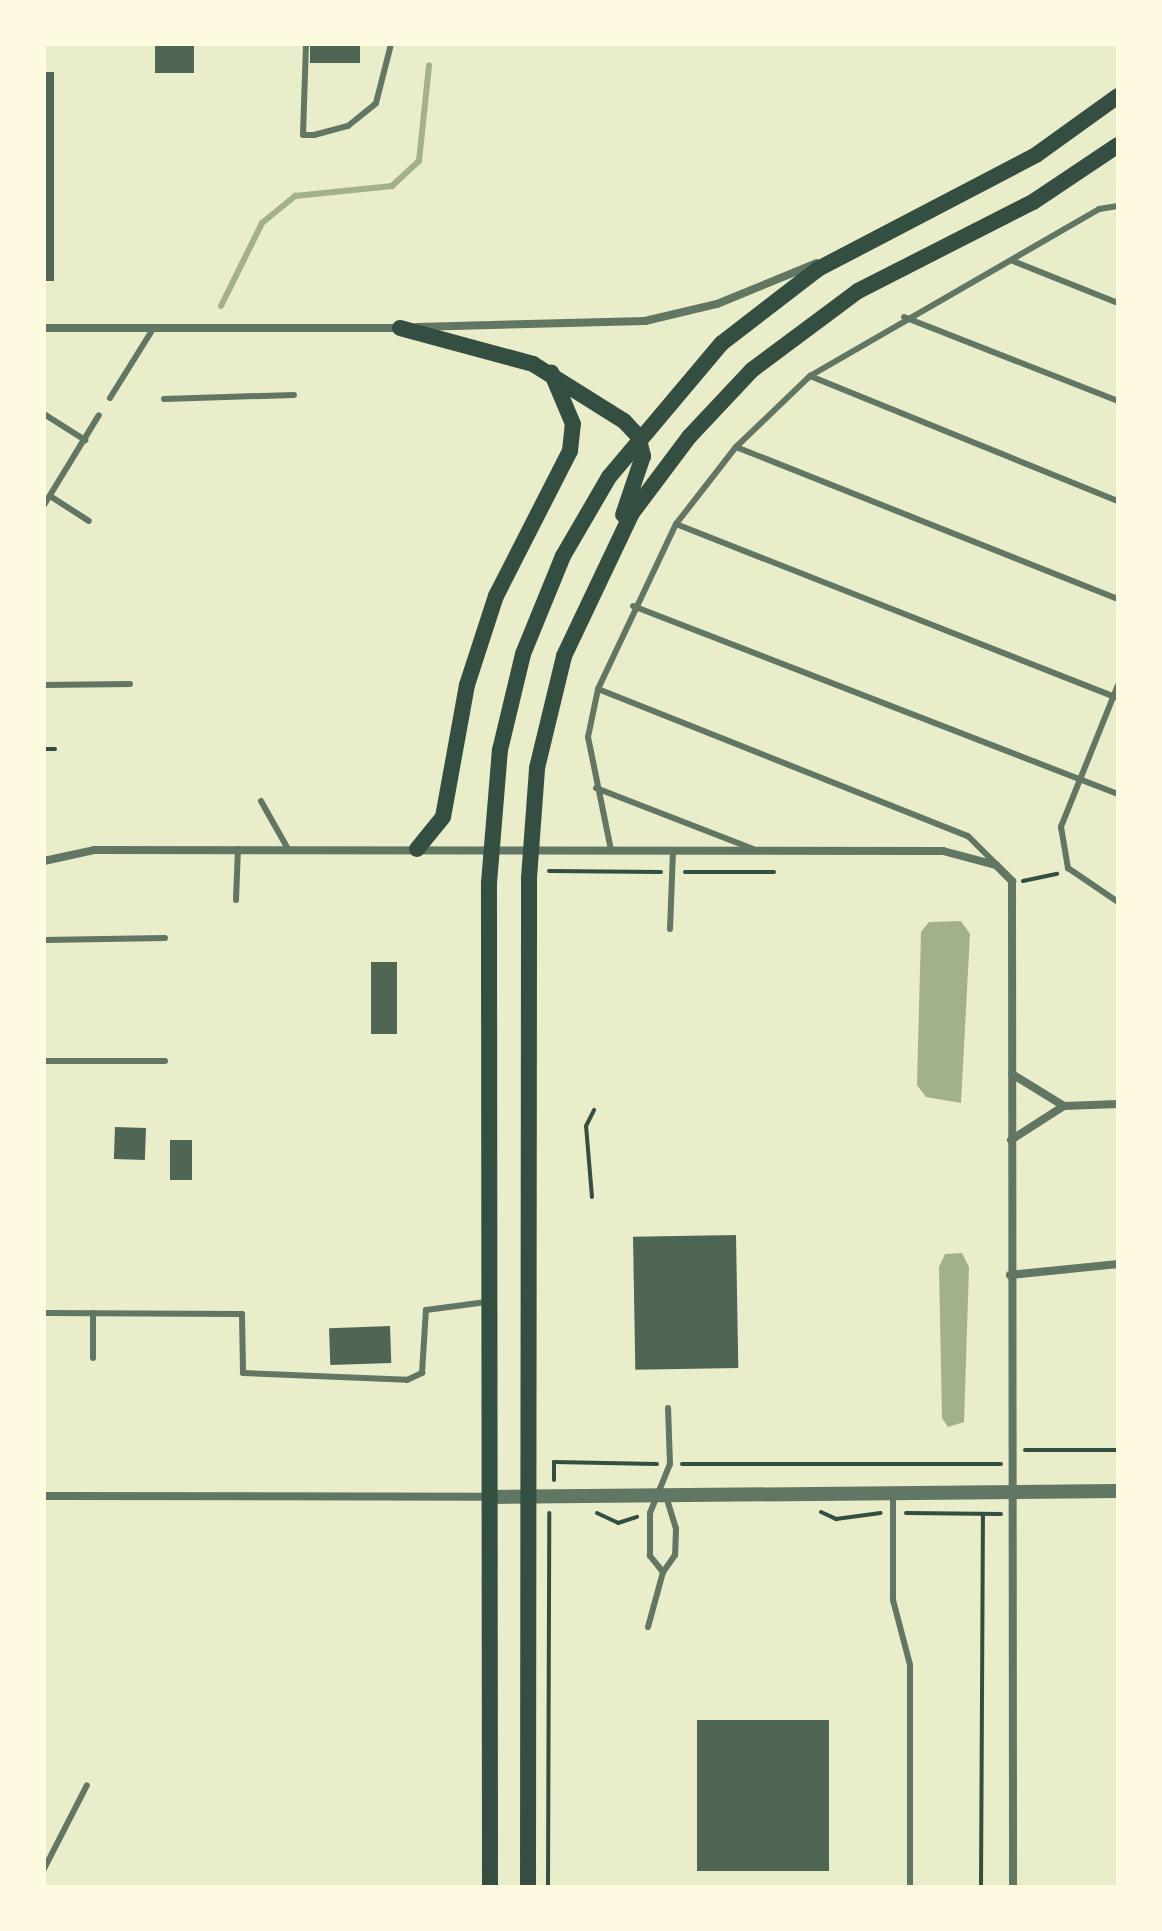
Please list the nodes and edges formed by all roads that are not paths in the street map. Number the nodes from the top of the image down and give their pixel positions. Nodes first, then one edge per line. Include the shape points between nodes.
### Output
1 (306, 44) edge
2 (391, 44) edge
3 (1118, 96) edge
4 (1118, 145) edge
5 (1118, 206) edge
6 (851, 249) junction
7 (1013, 261) junction
8 (1118, 303) edge
9 (904, 317) junction
10 (44, 328) edge
11 (400, 328) junction
12 (153, 329) junction
13 (551, 372) junction
14 (810, 376) junction
15 (294, 395) dead end
16 (110, 398) dead end
17 (164, 399) dead end
18 (1118, 401) edge
19 (44, 414) edge
20 (99, 415) dead end
21 (638, 436) junction
22 (85, 440) junction
23 (736, 447) junction
24 (50, 496) junction
25 (1118, 501) edge
26 (44, 505) edge
27 (89, 521) dead end
28 (676, 524) junction
29 (603, 565) junction
30 (1118, 599) edge
31 (633, 606) junction
32 (130, 684) dead end
33 (44, 685) edge
34 (1118, 685) edge
35 (598, 689) junction
36 (1116, 697) edge
37 (1078, 779) junction
38 (596, 788) junction
39 (1118, 794) edge
40 (261, 801) dead end
41 (238, 849) junction
42 (288, 849) junction
43 (417, 849) junction
44 (490, 849) junction
45 (530, 849) junction
46 (611, 850) junction
47 (673, 850) junction
48 (760, 852) junction
49 (44, 861) edge
50 (996, 865) junction
51 (236, 900) dead end
52 (1118, 902) edge
53 (670, 929) dead end
54 (165, 938) dead end
55 (44, 940) edge
56 (44, 1061) edge
57 (165, 1061) dead end
58 (1012, 1074) junction
59 (1118, 1104) edge
60 (1064, 1106) junction
61 (1011, 1140) junction
62 (1118, 1264) edge
63 (1010, 1275) junction
64 (489, 1302) junction
65 (44, 1313) edge
66 (93, 1313) junction
67 (93, 1358) dead end
68 (668, 1408) dead end
69 (1013, 1489) junction
70 (893, 1490) junction
71 (1118, 1491) edge
72 (664, 1493) junction
73 (528, 1494) junction
74 (44, 1496) edge
75 (489, 1497) junction
76 (663, 1572) junction
77 (648, 1627) dead end
78 (87, 1785) dead end
79 (44, 1869) edge
80 (490, 1887) edge
81 (528, 1887) edge
82 (910, 1887) edge
83 (1013, 1887) edge

1 - 2 lane via 303,135 348,126 376,103
3 - 6 main road via 1036,155
4 - 29 main road via 1033,202 858,291 776,348 675,453
5 - 7 lane via 1099,209
6 - 11 street via 657,319
6 - 21 main road via 722,343
7 - 8 lane
7 - 9 lane
9 - 14 lane
9 - 18 lane
10 - 12 street
11 - 12 street
11 - 13 main road via 477,344
12 - 16 lane
13 - 21 main road
13 - 43 main road via 573,424 570,451 496,596 467,685 443,817
14 - 23 lane
14 - 25 lane
15 - 17 lane
19 - 22 lane
20 - 22 lane
21 - 29 main road via 642,465
21 - 44 main road via 580,525 531,633 506,717
22 - 24 lane
23 - 28 lane
23 - 30 lane
24 - 26 lane
24 - 27 lane
28 - 31 lane
28 - 36 lane
29 - 45 main road via 547,714
31 - 35 lane
31 - 37 lane
32 - 33 lane
34 - 36 lane
35 - 38 lane via 588,737
35 - 50 lane via 968,836
36 - 37 lane
37 - 39 lane
37 - 52 lane via 1061,827 1068,868
38 - 46 lane
38 - 48 lane
40 - 42 lane
41 - 42 street
41 - 49 street via 82,850
41 - 51 lane
42 - 43 street
43 - 44 street
44 - 45 street
44 - 64 main road
45 - 46 street
45 - 73 main road
46 - 47 street
47 - 48 street
47 - 53 lane
48 - 50 street via 943,851
50 - 58 street via 1012,881
54 - 55 lane
56 - 57 lane
58 - 60 street
58 - 61 street
59 - 60 street
60 - 61 street
61 - 63 street
62 - 63 street
63 - 69 street via 1008,1464
64 - 66 lane via 426,1310 422,1373 407,1380 243,1373 242,1314
64 - 75 main road
65 - 66 lane
66 - 67 lane
68 - 72 lane via 670,1464
69 - 70 street
69 - 71 street
69 - 83 street
70 - 72 street
70 - 82 lane via 893,1600 910,1665
72 - 73 street
72 - 76 lane via 676,1511 675,1555
72 - 76 lane via 650,1513 650,1556
73 - 75 street
73 - 81 main road
74 - 75 street
75 - 80 main road
76 - 77 lane
78 - 79 lane

